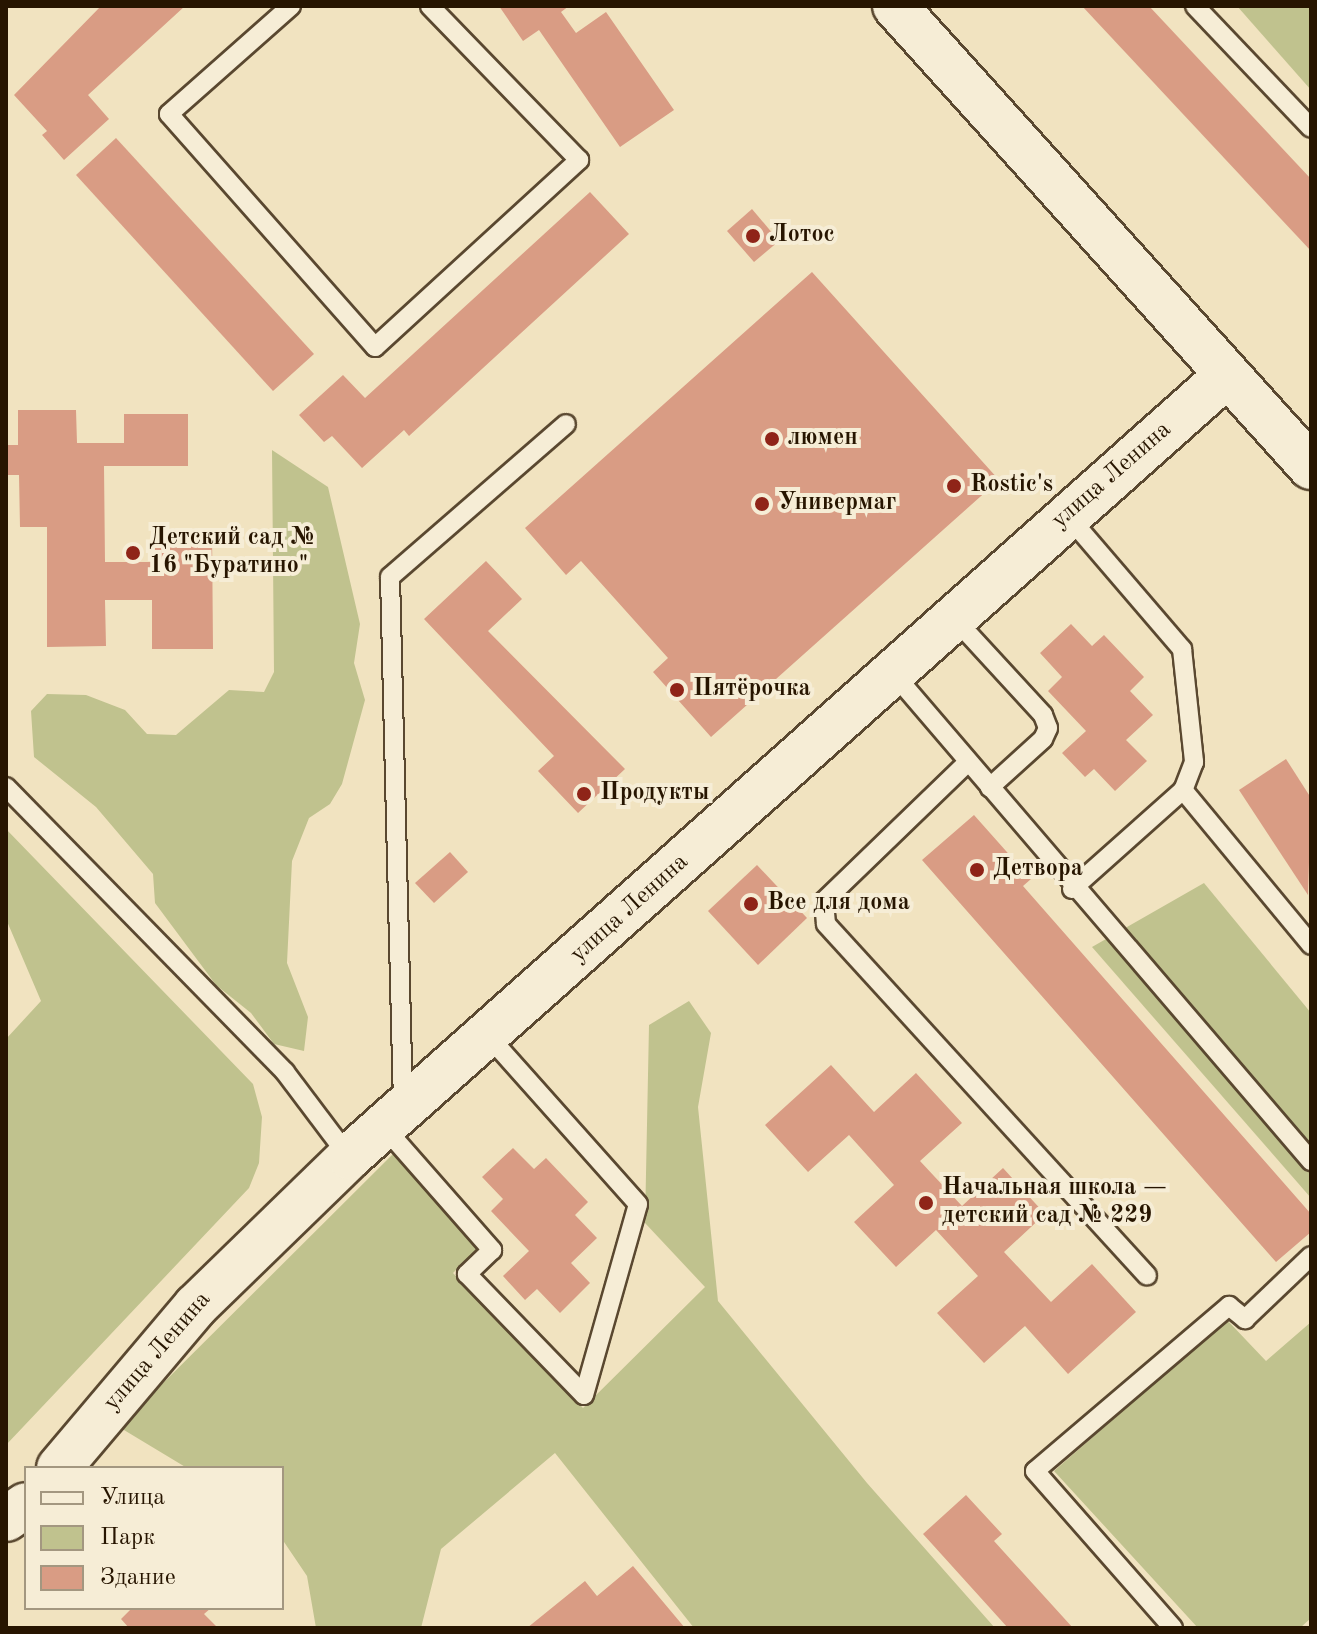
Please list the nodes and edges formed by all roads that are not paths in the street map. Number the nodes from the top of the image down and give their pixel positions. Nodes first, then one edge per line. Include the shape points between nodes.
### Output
1 (291, 6) edge
2 (430, 6) edge
3 (895, 6) edge
4 (1195, 6) edge
5 (1311, 128) edge
6 (1227, 375) junction
7 (566, 424) dead end
8 (1311, 467) edge
9 (1067, 515) junction
10 (953, 617) junction
11 (893, 673) junction
12 (968, 762) junction
13 (6, 787) edge
14 (990, 787) junction
15 (1183, 790) junction
16 (1072, 889) junction
17 (1311, 945) edge
18 (489, 1037) junction
19 (394, 1119) junction
20 (349, 1157) junction
21 (1311, 1161) edge
22 (1311, 1256) edge
23 (1147, 1276) dead end
24 (61, 1466) edge
25 (1173, 1628) edge

1 - 2 lane via 169,114 375,347 579,160
3 - 6 street
4 - 5 lane
6 - 8 street
6 - 9 street, улица Ленина
7 - 19 lane via 390,577
9 - 10 street, улица Ленина
9 - 15 lane via 1182,649 1194,762
10 - 11 street, улица Ленина
10 - 14 lane via 1043,715 1048,728
11 - 12 lane
11 - 18 street, улица Ленина
12 - 14 lane
12 - 23 lane via 824,901 826,924
13 - 20 lane via 285,1072
14 - 16 lane
15 - 16 lane
15 - 17 lane
16 - 21 lane
18 - 19 street, улица Ленина
18 - 19 lane via 638,1204 584,1395 467,1274 492,1250
19 - 20 street, улица Ленина
20 - 24 street, улица Ленина via 196,1306
22 - 25 lane via 1245,1319 1229,1306 1035,1471

